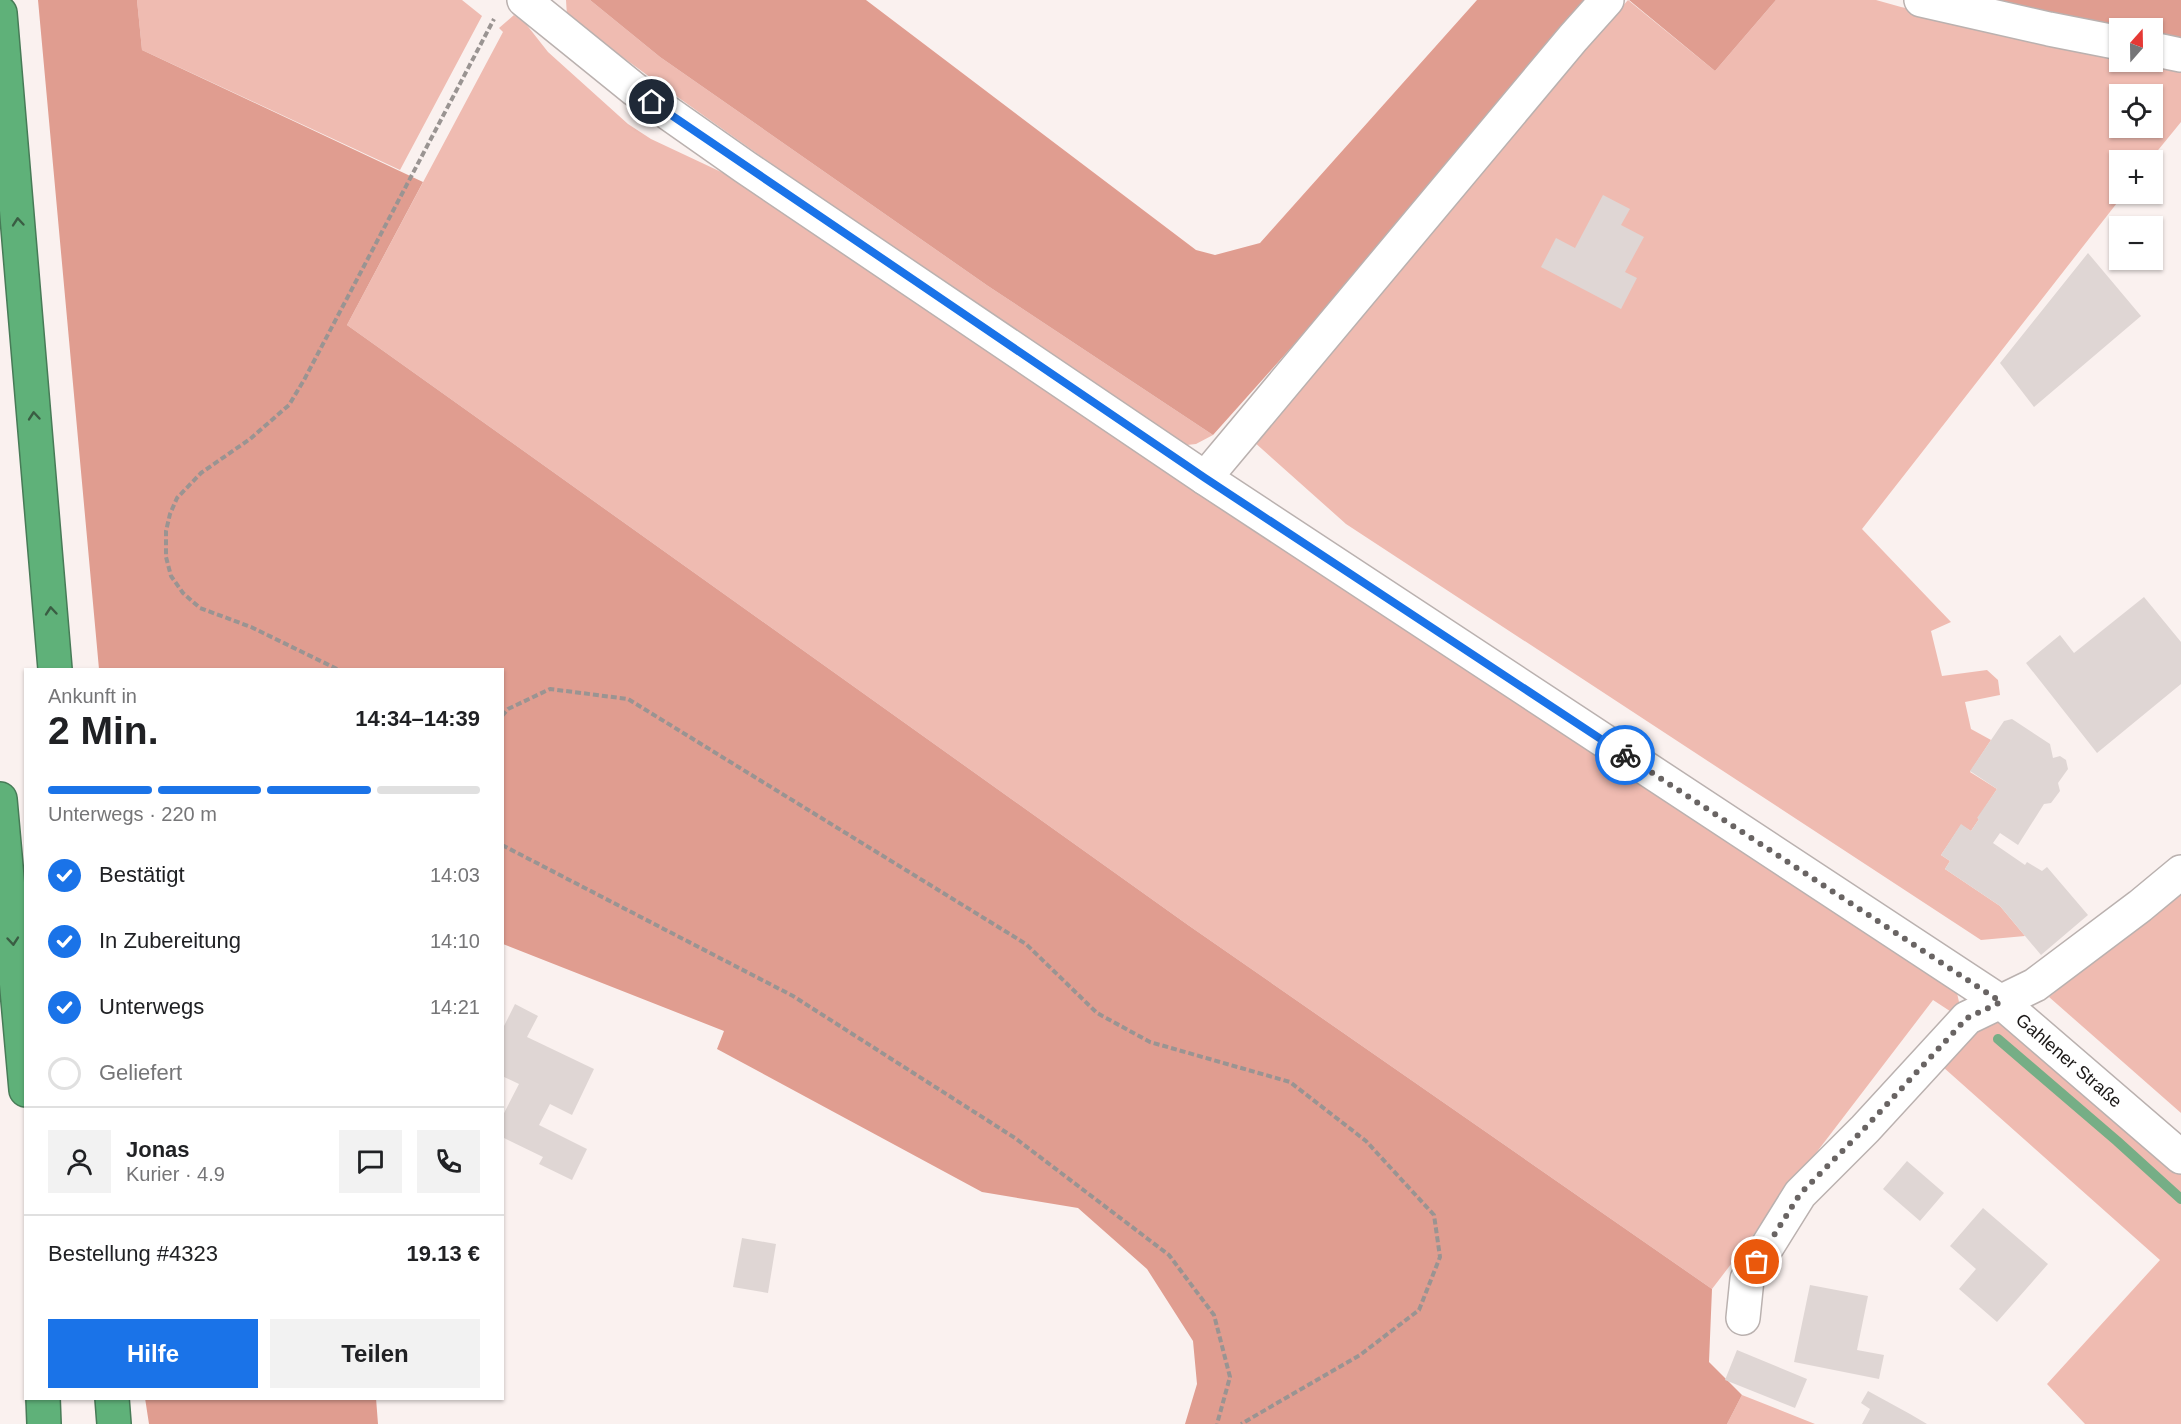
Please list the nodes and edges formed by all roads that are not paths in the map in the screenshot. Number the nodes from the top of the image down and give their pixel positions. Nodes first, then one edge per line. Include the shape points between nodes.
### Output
1 (1607, 0) edge
2 (1921, 0) edge
3 (512, 5) edge
4 (0, 13) edge
5 (2109, 41) edge
6 (2163, 51) edge
7 (2181, 55) edge
8 (1205, 478) junction
9 (55, 668) edge
10 (0, 800) edge
11 (2181, 872) edge
12 (2001, 1002) junction
13 (24, 1068) edge
14 (2181, 1157) edge
15 (1743, 1318) dead end
16 (43, 1400) edge
17 (112, 1400) edge
18 (44, 1424) edge
19 (114, 1424) edge

1 - 8 street
2 - 5 street
3 - 8 street, Gahlener Straße
9 -> 4 highway
6 - 7 street
8 - 12 street, Gahlener Straße
10 -> 13 highway
11 - 12 street via 2035,985
12 - 14 street, Gahlener Straße
12 - 15 street via 1967,1018 1800,1194 1747,1279
16 - 18 highway
17 - 19 highway

